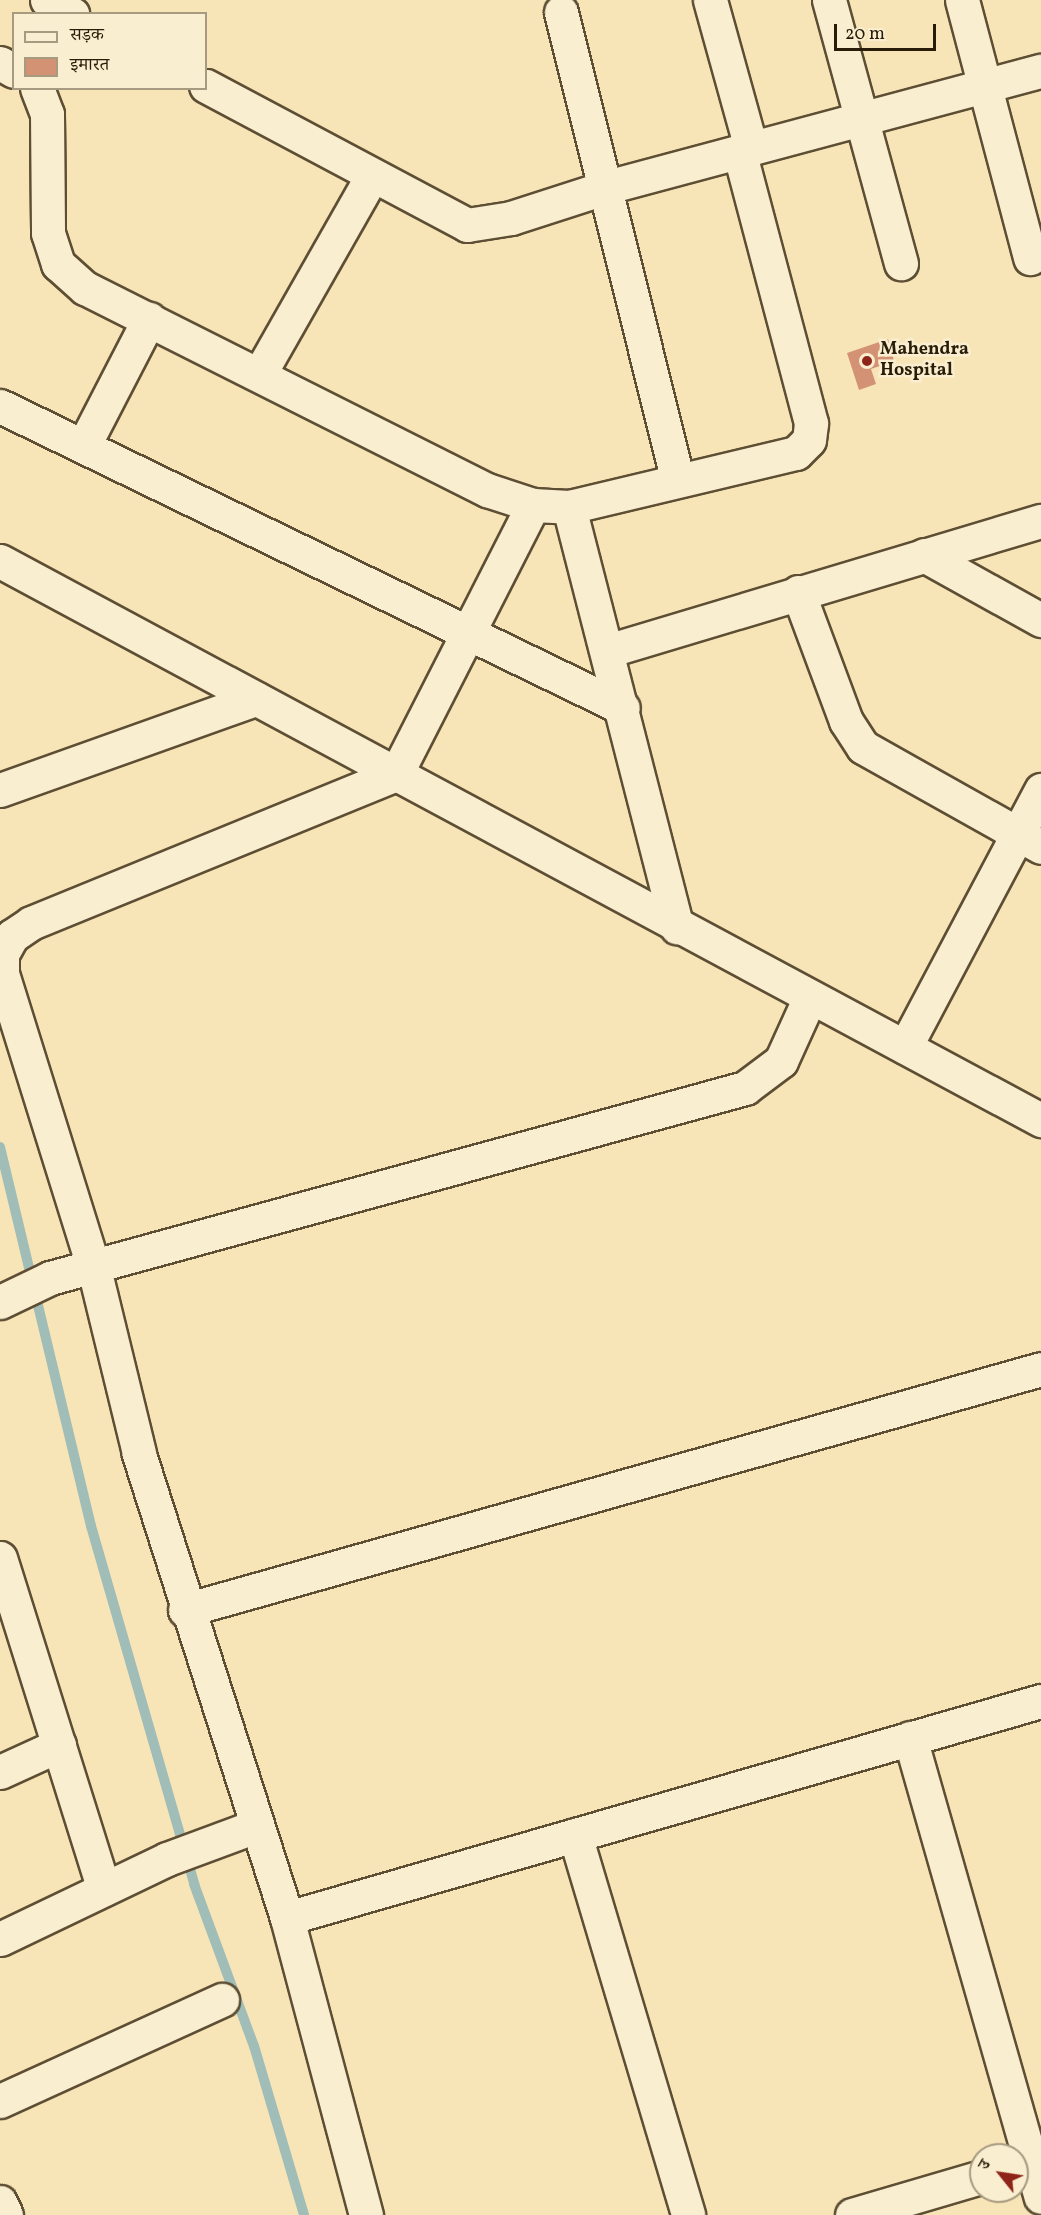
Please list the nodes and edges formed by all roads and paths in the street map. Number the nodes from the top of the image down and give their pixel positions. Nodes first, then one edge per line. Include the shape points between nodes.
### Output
1 (48, 0) edge
2 (710, 0) edge
3 (829, 0) edge
4 (962, 0) edge
5 (69, 12) edge
6 (561, 12) dead end
7 (1041, 71) edge
8 (983, 85) junction
9 (207, 87) edge
10 (38, 90) edge
11 (862, 117) junction
12 (745, 149) junction
13 (372, 176) junction
14 (607, 187) junction
15 (1030, 258) dead end
16 (901, 263) dead end
17 (149, 319) junction
18 (260, 373) junction
19 (0, 406) edge
20 (84, 446) junction
21 (678, 480) junction
22 (533, 505) junction
23 (570, 507) junction
24 (1041, 521) edge
25 (924, 555) junction
26 (0, 561) edge
27 (798, 592) junction
28 (1041, 620) edge
29 (468, 632) junction
30 (608, 651) junction
31 (256, 699) junction
32 (622, 708) junction
33 (396, 774) junction
34 (0, 790) edge
35 (1041, 790) edge
36 (1029, 840) edge
37 (678, 927) junction
38 (810, 997) junction
39 (905, 1047) junction
40 (1041, 1120) edge
41 (94, 1269) junction
42 (9, 1298) edge
43 (1041, 1369) edge
44 (0, 1558) edge
45 (6, 1597) edge
46 (185, 1610) junction
47 (1041, 1701) edge
48 (910, 1738) junction
49 (58, 1745) junction
50 (0, 1772) edge
51 (256, 1827) junction
52 (575, 1835) junction
53 (104, 1889) junction
54 (287, 1918) junction
55 (0, 1939) edge
56 (222, 2000) dead end
57 (0, 2101) edge
58 (1018, 2143) edge
59 (1029, 2174) edge
60 (969, 2181) edge
61 (1041, 2197) edge
62 (0, 2202) edge
63 (6, 2215) edge
64 (366, 2215) edge
65 (688, 2215) edge
66 (852, 2215) edge

1 - 5 street
2 - 12 street
3 - 11 street
4 - 8 street
6 - 14 street
7 - 8 street
8 - 11 street
8 - 15 street
9 - 13 street
10 - 17 street via 47,114 48,233 58,264 85,288
11 - 12 street
11 - 16 street
12 - 14 street
12 - 21 street via 811,423 809,440 796,453
13 - 14 street via 467,225 511,218
13 - 18 street
14 - 21 street
17 - 18 street
17 - 20 street
18 - 22 street via 487,490
19 - 20 street
20 - 29 street
21 - 23 street
22 - 23 street
22 - 29 street
23 - 30 street
24 - 25 street
25 - 27 street
25 - 28 street
26 - 31 street
27 - 30 street
27 - 36 street via 846,721 863,747
29 - 32 street
29 - 33 street
30 - 32 street
31 - 33 street
31 - 34 street
32 - 37 street
33 - 37 street
33 - 41 street via 31,923 12,936 2,954 2,973
35 - 36 street
36 - 39 street
37 - 38 street
38 - 39 street
38 - 41 street via 781,1061 744,1088
39 - 40 street
41 - 42 street via 50,1278
41 - 46 street
43 - 46 street
44 - 45 street
45 - 49 street
46 - 51 street
47 - 48 street
48 - 52 street
48 - 58 street
49 - 50 street
49 - 53 street
51 - 53 street via 167,1859
51 - 54 street
52 - 54 street
52 - 65 street
53 - 55 street
54 - 64 street
56 - 57 street
59 - 61 street
60 - 66 street
62 - 63 street

